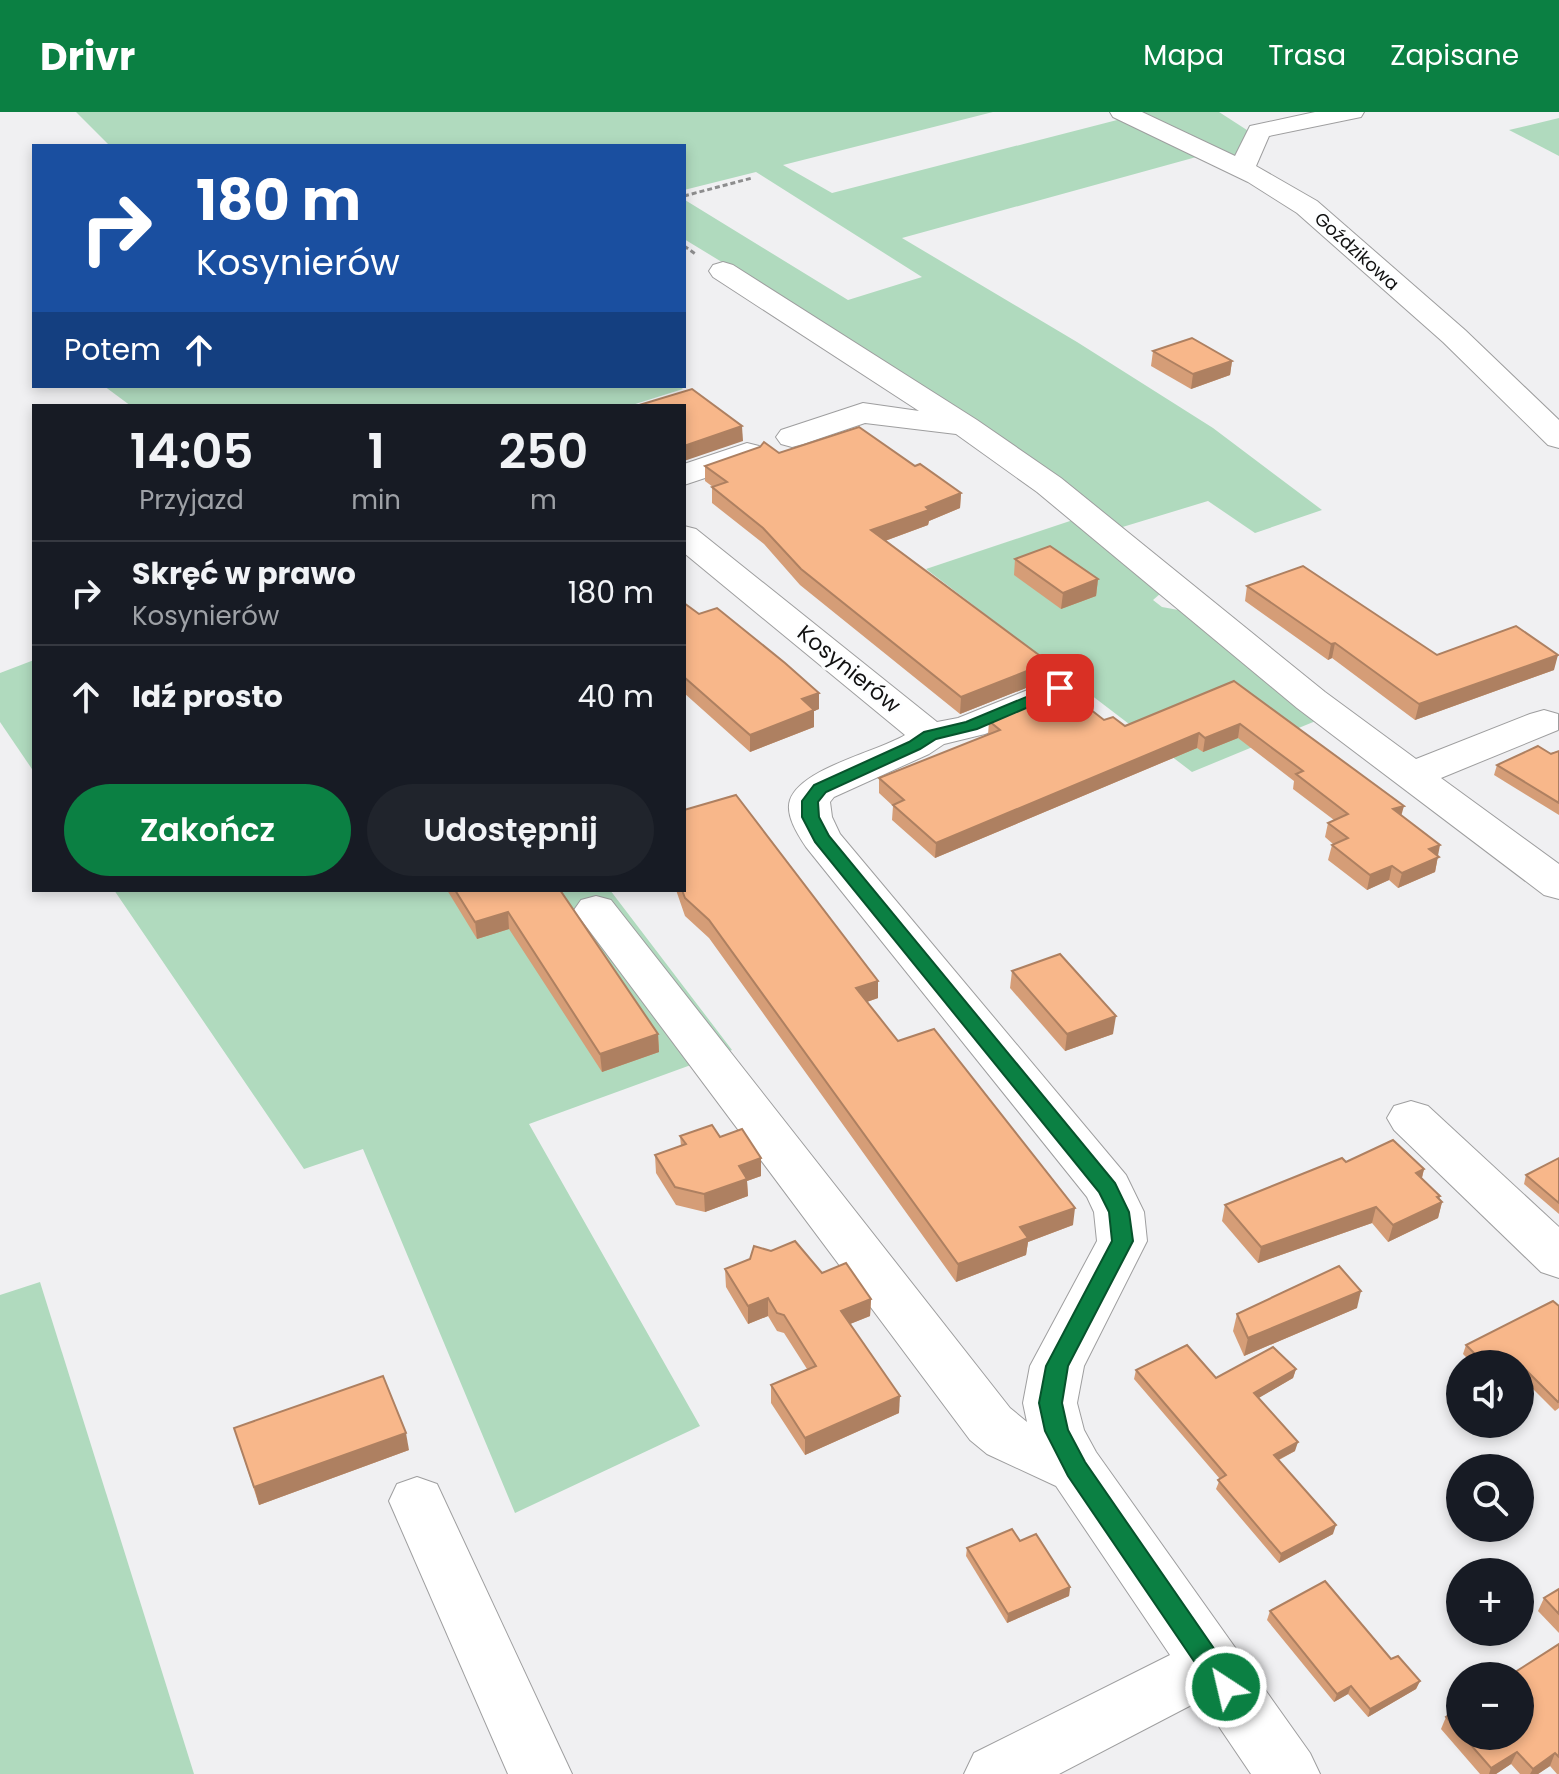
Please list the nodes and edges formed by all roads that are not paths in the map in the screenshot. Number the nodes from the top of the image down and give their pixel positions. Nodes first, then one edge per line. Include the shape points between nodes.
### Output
1 (1122, 112) edge
2 (1352, 112) edge
3 (1238, 167) junction
4 (723, 271) dead end
5 (966, 427) junction
6 (792, 437) dead end
7 (1559, 438) edge
8 (747, 453) edge
9 (686, 474) edge
10 (686, 538) edge
11 (1060, 688) edge
12 (1544, 722) dead end
13 (930, 736) junction
14 (1413, 775) junction
15 (1559, 885) edge
16 (596, 910) dead end
17 (1411, 1118) dead end
18 (1559, 1258) edge
19 (1076, 1469) junction
20 (417, 1501) dead end
21 (1210, 1665) junction
22 (540, 1774) edge
23 (996, 1774) edge
24 (1288, 1774) edge

1 - 3 street, Goździkowa
2 - 3 street via 1259,131 1245,163
3 - 7 street, Goździkowa via 1326,222
4 - 5 street
5 - 6 street via 863,413
5 - 14 street via 1049,485 1311,700
8 - 9 street
10 - 13 street, Kosynierów
11 - 13 street via 971,726
12 - 14 street
13 - 19 street via 820,788 810,801 811,817 821,838 1084,1156 1119,1212 1122,1241 1057,1366 1050,1403
14 - 15 street
16 - 19 street via 990,1424 1007,1438
17 - 18 street
19 - 21 street
20 - 22 street
21 - 23 street
21 - 24 street

